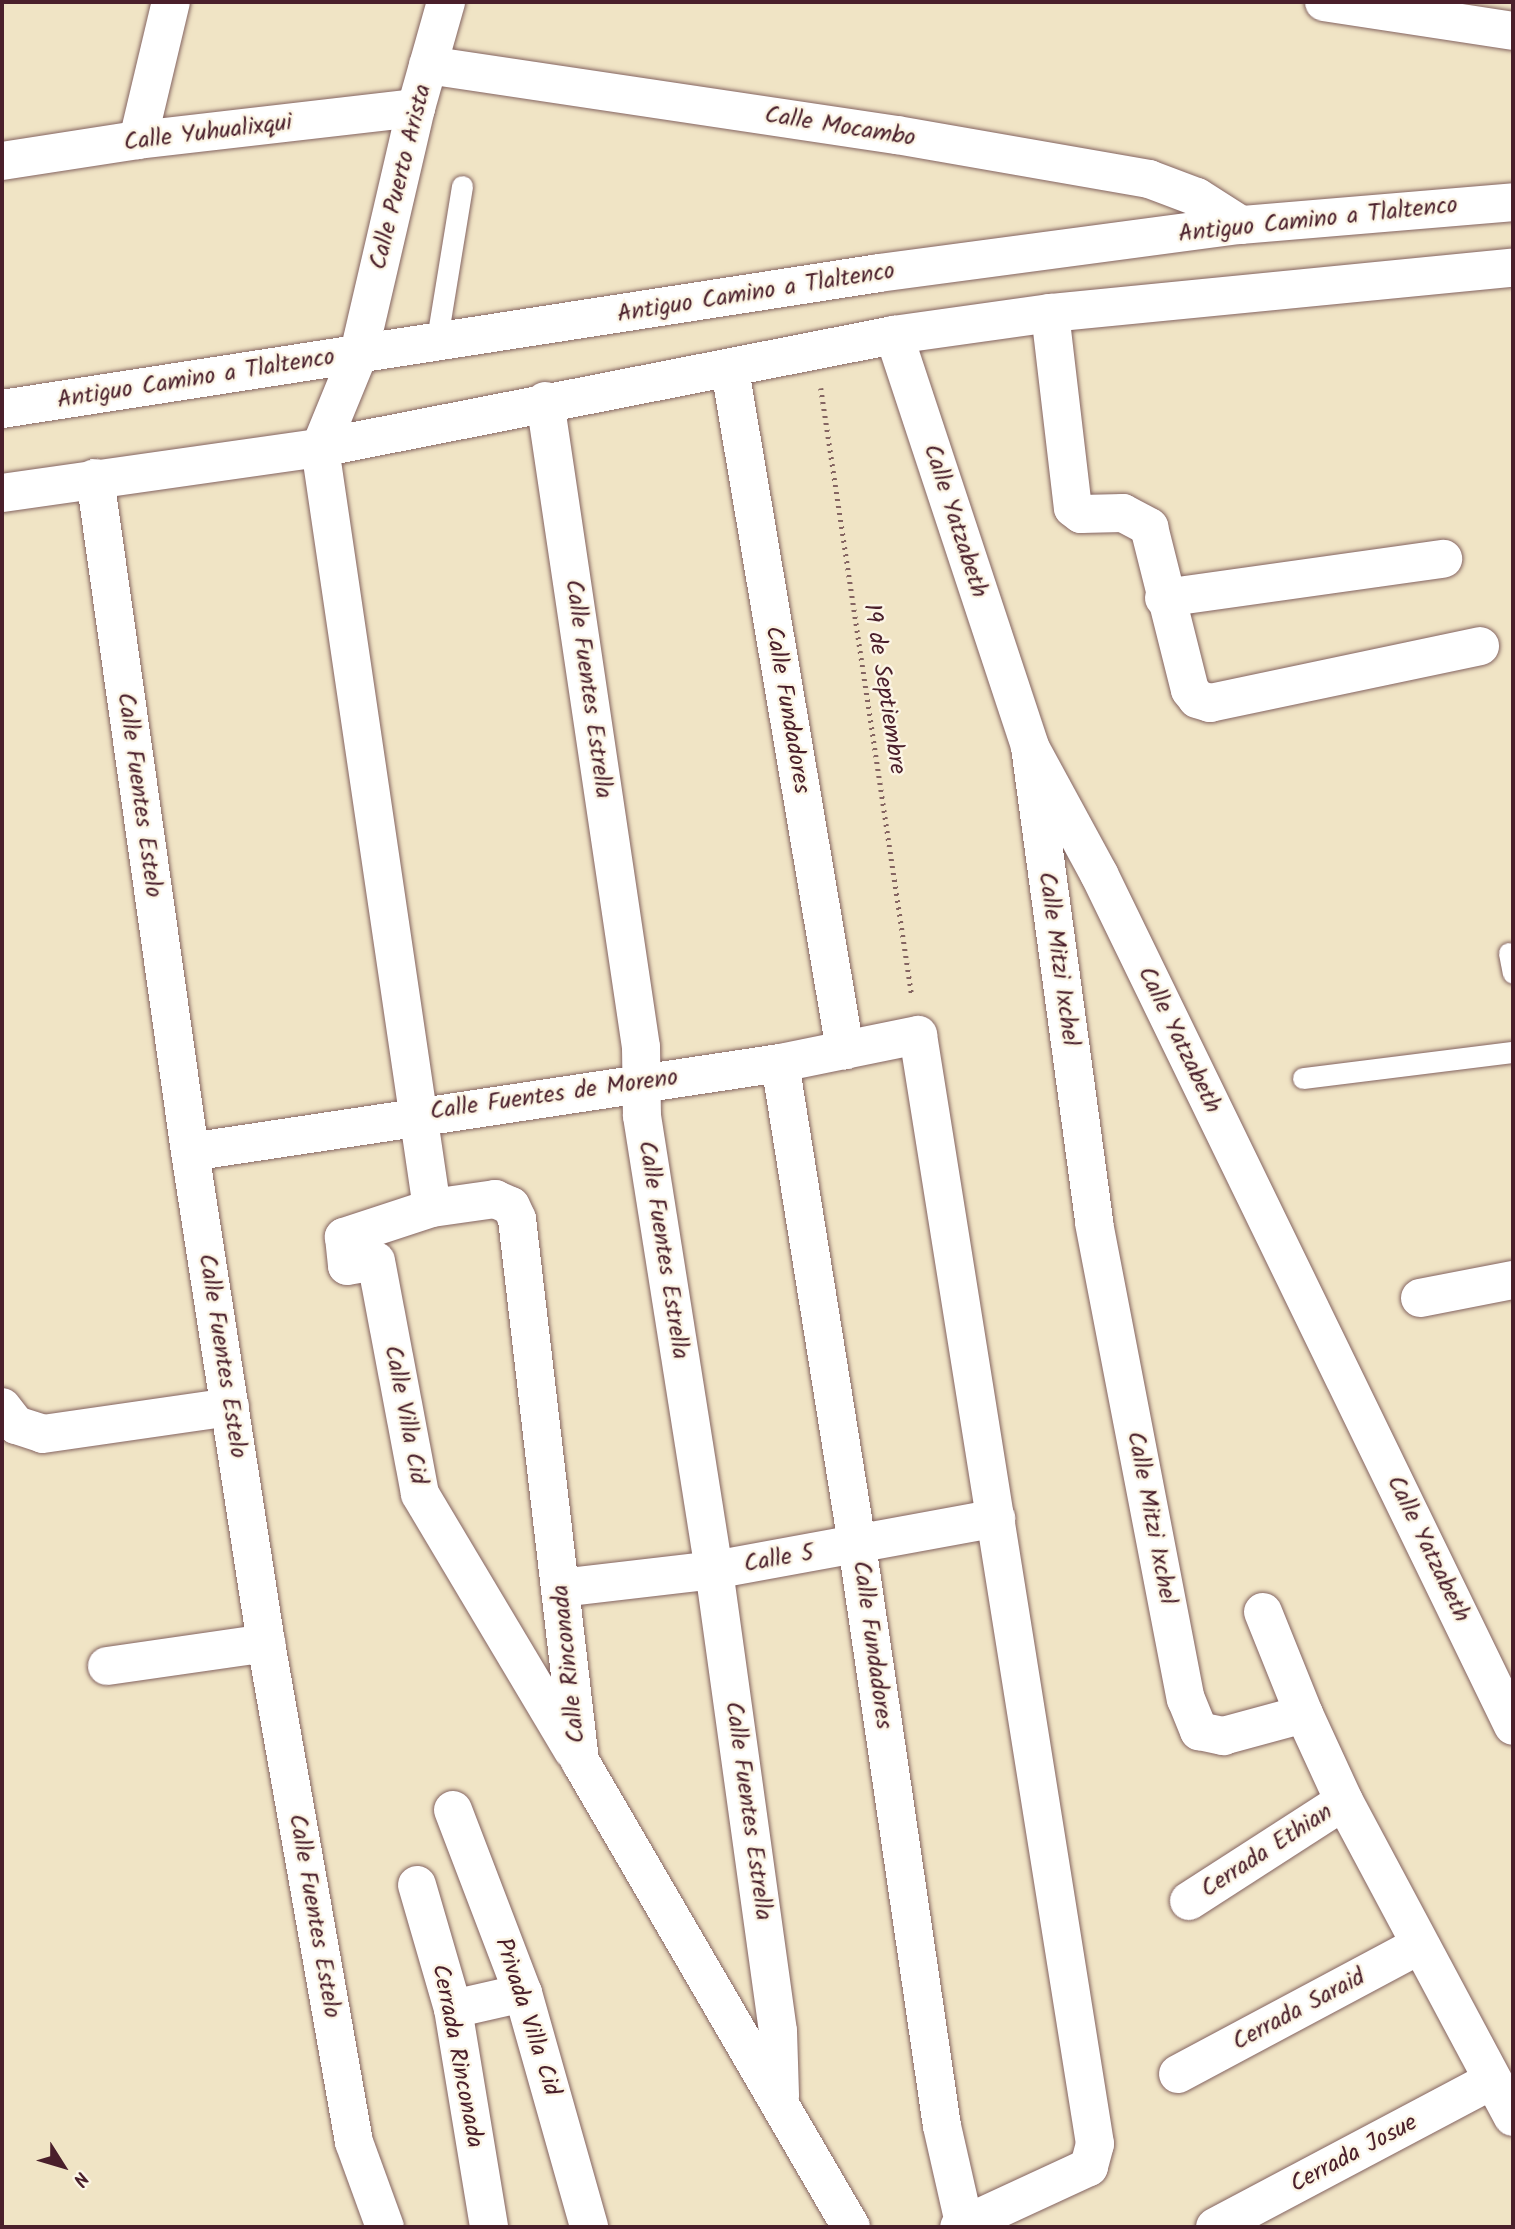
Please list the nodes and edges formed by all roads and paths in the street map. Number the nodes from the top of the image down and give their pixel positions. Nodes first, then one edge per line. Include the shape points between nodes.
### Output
1 (171, 2) edge
2 (446, 2) edge
3 (1324, 2) edge
4 (1513, 31) edge
5 (428, 65) junction
6 (416, 108) junction
7 (138, 140) junction
8 (2, 161) edge
9 (462, 186) dead end
10 (1513, 202) edge
11 (1241, 225) junction
12 (1513, 268) edge
13 (1050, 313) junction
14 (894, 335) junction
15 (436, 345) junction
16 (815, 349) junction
17 (359, 353) junction
18 (730, 370) junction
19 (545, 401) junction
20 (2, 409) edge
21 (320, 448) junction
22 (95, 478) junction
23 (2, 493) edge
24 (1443, 559) dead end
25 (1164, 598) junction
26 (1480, 646) dead end
27 (1030, 747) junction
28 (918, 1035) junction
29 (845, 1050) junction
30 (1513, 1052) edge
31 (779, 1063) junction
32 (1303, 1078) dead end
33 (643, 1081) junction
34 (417, 1115) junction
35 (190, 1152) junction
36 (432, 1208) junction
37 (1513, 1280) edge
38 (1420, 1298) dead end
39 (230, 1407) junction
40 (9, 1416) edge
41 (996, 1518) junction
42 (857, 1545) junction
43 (714, 1570) junction
44 (561, 1588) junction
45 (1263, 1612) dead end
46 (266, 1643) junction
47 (107, 1666) dead end
48 (1304, 1714) junction
49 (1513, 1726) edge
50 (580, 1761) junction
51 (1344, 1801) junction
52 (453, 1810) dead end
53 (417, 1885) dead end
54 (1189, 1901) dead end
55 (1420, 1945) junction
56 (523, 1993) junction
57 (453, 2009) junction
58 (1178, 2074) dead end
59 (1493, 2080) junction
60 (780, 2099) junction
61 (1513, 2117) edge
62 (384, 2227) edge
63 (489, 2227) edge
64 (589, 2227) edge
65 (851, 2227) edge
66 (962, 2227) edge
67 (1215, 2227) edge

1 - 7 street
2 - 5 street, Calle Puerto Arista
3 - 4 street
5 - 6 street, Calle Puerto Arista
5 - 11 street, Calle Mocambo via 897,135 1149,179 1197,197
6 - 7 street, Calle Yuhualixqui
6 - 17 street, Calle Puerto Arista
7 - 8 street, Calle Yuhualixqui
9 - 15 lane
10 - 11 street, Antiguo Camino a Tlaltenco
11 - 15 street, Antiguo Camino a Tlaltenco via 880,273
12 - 13 street
13 - 14 street
13 - 25 street via 1073,508 1081,514 1137,516 1149,527
14 - 16 street
14 - 27 street, Calle Yatzabeth
15 - 17 street, Antiguo Camino a Tlaltenco
16 - 18 street
16 - 28 path, 19 de Septiembre
17 - 20 street, Antiguo Camino a Tlaltenco
17 - 21 street
18 - 19 street
18 - 29 street, Calle Fundadores
19 - 21 street
19 - 33 street, Calle Fuentes Estrella
21 - 22 street
21 - 34 street
22 - 23 street
22 - 35 street, Calle Fuentes Estelo
24 - 25 street
25 - 26 street via 1190,690 1210,703
27 - 48 street, Calle Mitzi Ixchel via 1094,1223 1186,1699 1199,1731 1223,1735
27 - 49 street, Calle Yatzabeth via 1099,874
28 - 29 street, Calle Fuentes de Moreno
28 - 41 street
29 - 31 street, Calle Fuentes de Moreno
30 - 32 lane
31 - 33 street, Calle Fuentes de Moreno
31 - 42 street, Calle Fundadores
33 - 34 street, Calle Fuentes de Moreno
33 - 43 street, Calle Fuentes Estrella via 642,1116
34 - 35 street, Calle Fuentes de Moreno
34 - 36 street
35 - 39 street, Calle Fuentes Estelo
36 - 44 street, Calle Rinconada via 495,1199 511,1206 517,1219
36 - 50 street, Calle Villa Cid via 344,1237 347,1266 376,1261 420,1494
37 - 38 street
39 - 40 street via 43,1434
39 - 46 street, Calle Fuentes Estelo
41 - 42 street, Calle 5
41 - 66 street via 1095,2144 1089,2167
42 - 43 street, Calle 5
42 - 66 street, Calle Fundadores via 942,2126
43 - 44 street, Calle 5
43 - 60 street, Calle Fuentes Estrella via 778,2031
44 - 50 street, Calle Rinconada
45 - 48 street
46 - 47 street
46 - 62 street, Calle Fuentes Estelo via 354,2142
48 - 51 street
50 - 60 street, Calle Rinconada
51 - 54 street, Cerrada Ethian
51 - 55 street
52 - 56 street, Privada Villa Cid
53 - 57 street, Cerrada Rinconada
55 - 58 street, Cerrada Saraid
55 - 59 street
56 - 57 street
56 - 64 street, Privada Villa Cid
57 - 63 street, Cerrada Rinconada
59 - 61 street
59 - 67 street, Cerrada Josue
60 - 65 street, Calle Rinconada

